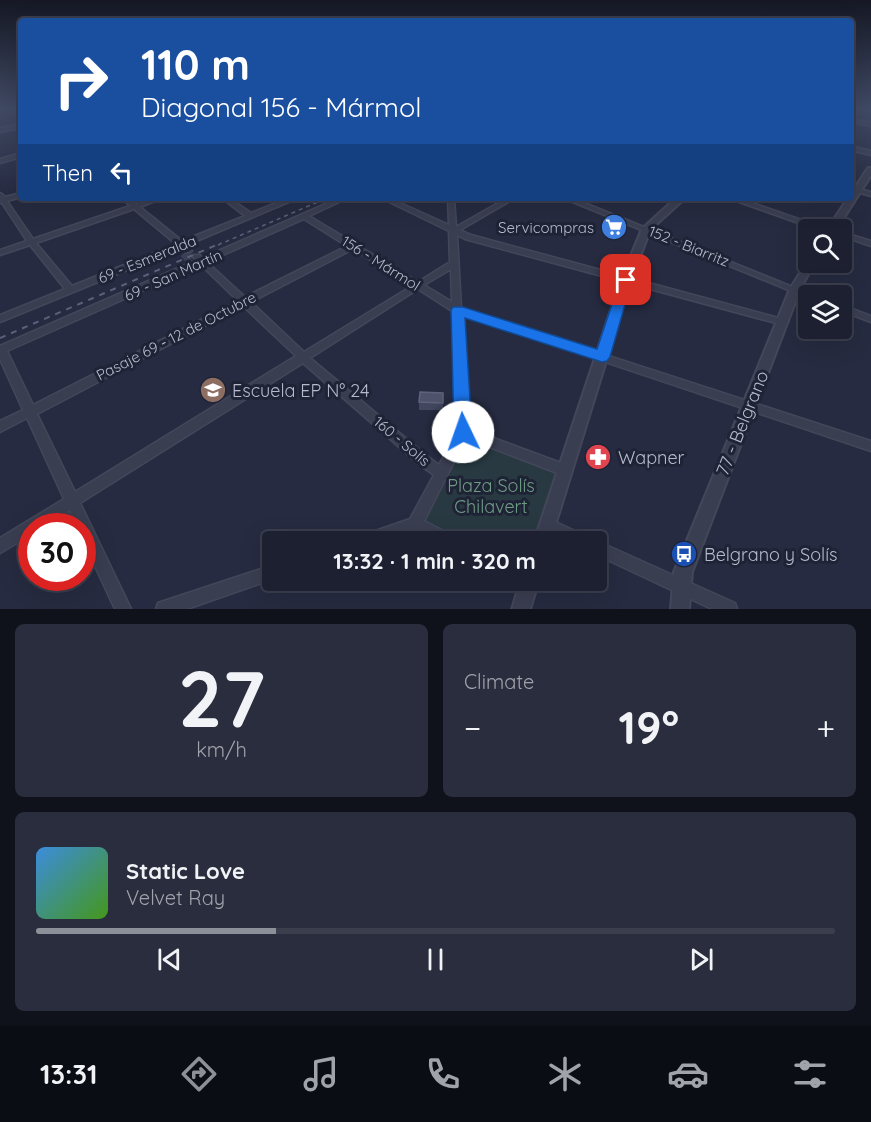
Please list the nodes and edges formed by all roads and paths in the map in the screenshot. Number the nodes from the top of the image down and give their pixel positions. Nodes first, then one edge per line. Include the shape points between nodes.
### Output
1 (854, 149) edge
2 (871, 153) edge
3 (18, 156) edge
4 (0, 161) edge
5 (871, 170) edge
6 (854, 189) edge
7 (871, 194) edge
8 (18, 196) edge
9 (1, 199) edge
10 (128, 201) edge
11 (151, 201) edge
12 (229, 201) edge
13 (288, 201) edge
14 (338, 201) edge
15 (390, 201) edge
16 (451, 201) edge
17 (507, 201) edge
18 (574, 201) edge
19 (678, 201) edge
20 (740, 201) edge
21 (847, 201) edge
22 (134, 207) junction
23 (250, 216) junction
24 (304, 216) junction
25 (836, 219) edge
26 (798, 220) edge
27 (646, 229) junction
28 (453, 232) junction
29 (852, 237) edge
30 (31, 242) junction
31 (871, 244) edge
32 (353, 246) junction
33 (0, 253) edge
34 (191, 254) junction
35 (454, 263) junction
36 (804, 273) edge
37 (626, 280) junction
38 (417, 286) junction
39 (795, 289) junction
40 (70, 290) junction
41 (798, 290) edge
42 (244, 302) junction
43 (458, 310) junction
44 (852, 312) edge
45 (0, 319) edge
46 (871, 319) edge
47 (783, 322) junction
48 (1, 350) edge
49 (304, 357) junction
50 (602, 357) junction
51 (749, 405) junction
52 (31, 411) junction
53 (0, 427) edge
54 (463, 432) junction
55 (871, 446) edge
56 (565, 470) junction
57 (441, 473) junction
58 (71, 501) junction
59 (415, 524) junction
60 (547, 525) junction
61 (395, 531) edge
62 (429, 531) edge
63 (545, 531) edge
64 (560, 531) edge
65 (0, 546) edge
66 (607, 553) edge
67 (262, 576) edge
68 (680, 586) junction
69 (526, 591) edge
70 (123, 609) edge
71 (164, 609) edge
72 (521, 609) edge
73 (680, 609) edge
74 (729, 609) edge

1 - 2 street
3 - 4 street
5 - 6 street
6 - 7 street
8 - 9 street
9 - 30 street
10 - 22 street, 160 - Solís
11 - 22 street
12 - 23 street
13 - 23 street, 69 - Esmeralda
14 - 24 street, 69 - San Martín
15 - 28 street
16 - 28 street
17 - 28 street
18 - 27 street, 152 - Biarritz
19 - 27 street
20 - 26 street
21 - 25 street
22 - 30 street
22 - 34 street, 160 - Solís
23 - 34 street, 69 - Esmeralda
24 - 32 street, 156 - Mármol
24 - 34 street, 69 - San Martín via 251,241
27 - 37 street
27 - 39 street, 152 - Biarritz
28 - 35 street
28 - 37 street
29 - 31 street
30 - 33 street
30 - 40 street
32 - 38 street, 156 - Mármol
32 - 42 street, Pasaje 69 - 12 de Octubre
34 - 40 street, 69 - Esmeralda via 130,265
34 - 42 street, 160 - Solís
34 - 48 street, 69 - San Martín via 145,288
35 - 38 street
35 - 43 street
36 - 39 street, 77 - Belgrano
37 - 47 street
37 - 50 street
38 - 43 street, 156 - Mármol
38 - 49 street
39 - 41 street, 152 - Biarritz
39 - 47 street, 77 - Belgrano
40 - 45 street, 69 - Esmeralda
42 - 49 street, 160 - Solís
42 - 52 street, Pasaje 69 - 12 de Octubre
43 - 50 street, 156 - Mármol
43 - 54 street
44 - 46 street
47 - 51 street, 77 - Belgrano
48 - 52 street
49 - 57 street, 160 - Solís
49 - 58 street
50 - 51 street, 156 - Mármol
50 - 56 street
51 - 55 street, 156 - Mármol
51 - 68 street, 77 - Belgrano
52 - 53 street, Pasaje 69 - 12 de Octubre
52 - 58 street
54 - 56 street
54 - 57 street
56 - 60 street
57 - 59 street
58 - 65 street
58 - 70 street
59 - 61 street
59 - 62 street
60 - 63 street
60 - 64 street
66 - 68 street
67 - 71 street
68 - 73 street, 77 - Belgrano
68 - 74 street
69 - 72 street

